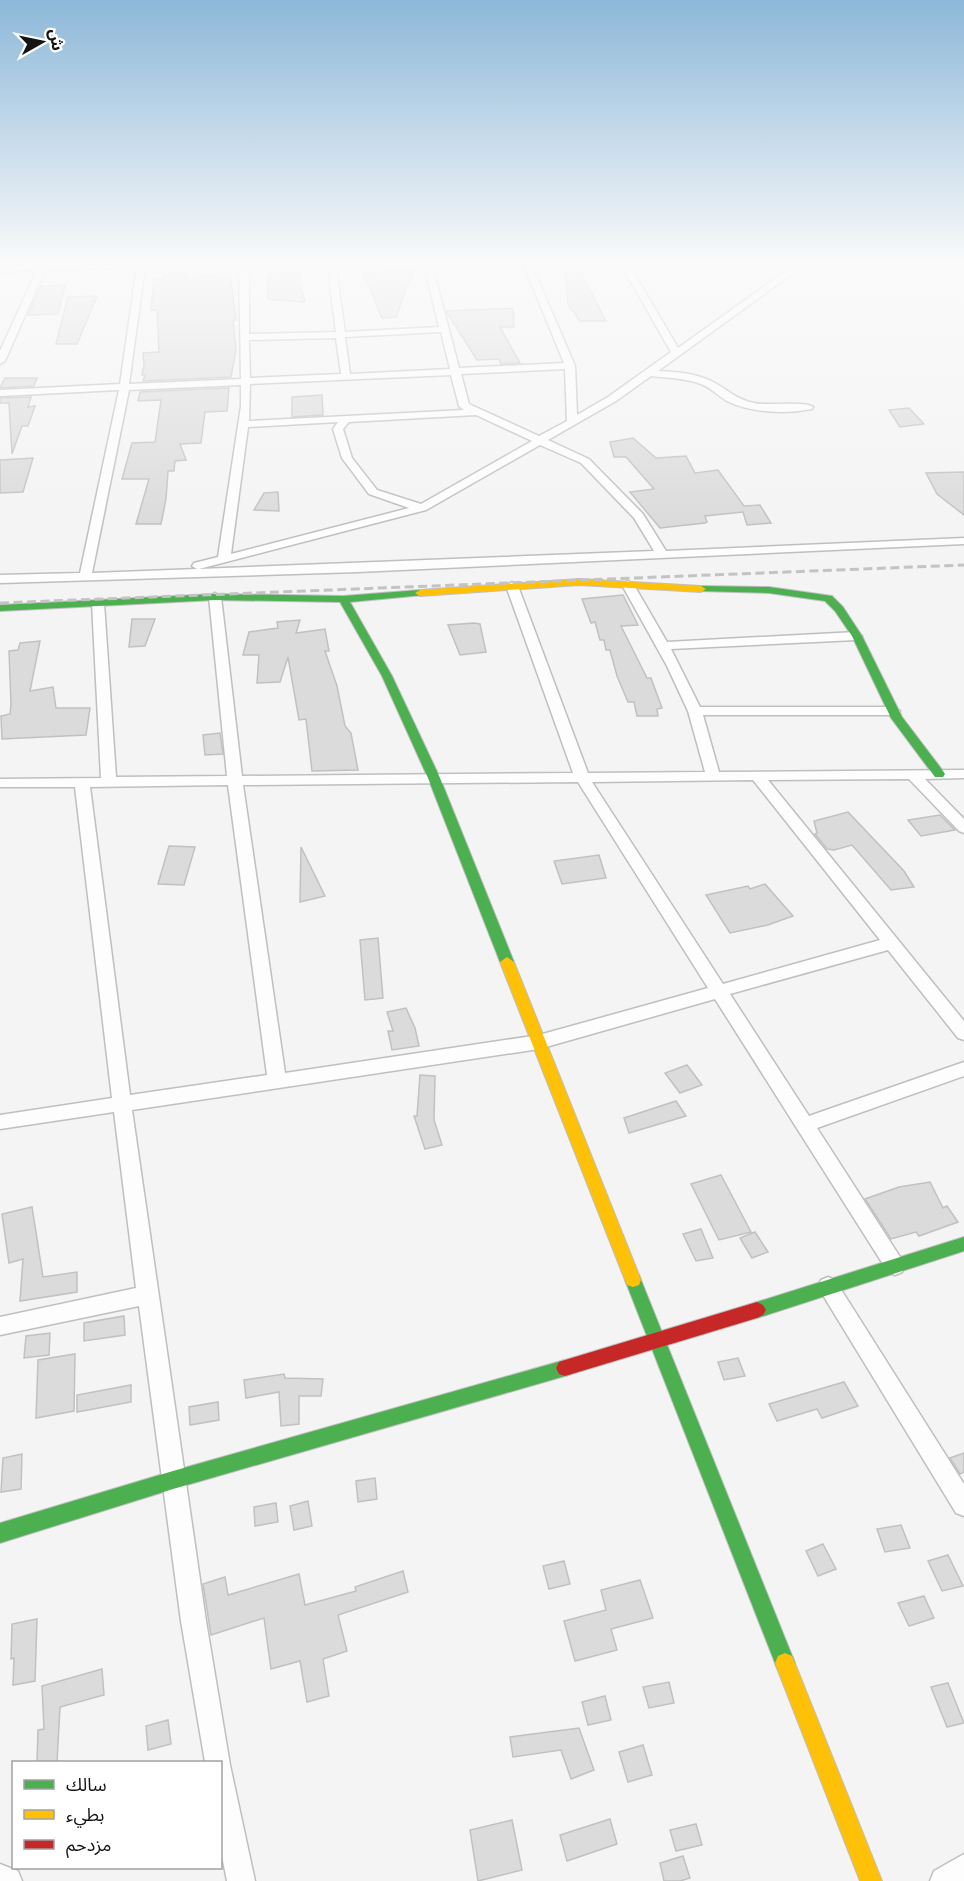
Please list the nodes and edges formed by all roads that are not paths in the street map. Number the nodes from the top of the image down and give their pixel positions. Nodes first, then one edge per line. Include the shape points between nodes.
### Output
1 (129, 349) edge
2 (245, 349) edge
3 (342, 349) edge
4 (451, 349) edge
5 (563, 349) edge
6 (674, 349) edge
7 (684, 349) edge
8 (677, 354) junction
9 (570, 366) junction
10 (457, 372) junction
11 (650, 373) junction
12 (346, 377) junction
13 (246, 382) junction
14 (124, 388) junction
15 (0, 393) edge
16 (808, 407) dead end
17 (478, 412) junction
18 (346, 419) junction
19 (572, 422) junction
20 (243, 424) junction
21 (539, 441) junction
22 (422, 508) junction
23 (964, 541) edge
24 (662, 554) junction
25 (224, 559) junction
26 (168, 574) junction
27 (85, 576) junction
28 (0, 579) edge
29 (628, 585) junction
30 (512, 586) junction
31 (215, 597) junction
32 (343, 599) junction
33 (98, 603) junction
34 (0, 608) edge
35 (856, 636) junction
36 (662, 646) junction
37 (695, 711) junction
38 (893, 711) junction
39 (912, 774) junction
40 (939, 774) junction
41 (964, 774) edge
42 (713, 776) junction
43 (757, 776) junction
44 (582, 777) junction
45 (434, 778) junction
46 (235, 781) junction
47 (82, 782) junction
48 (109, 782) junction
49 (0, 783) edge
50 (964, 828) edge
51 (891, 943) junction
52 (720, 992) junction
53 (964, 1034) edge
54 (539, 1042) junction
55 (964, 1069) edge
56 (277, 1081) junction
57 (121, 1104) junction
58 (0, 1122) edge
59 (804, 1125) junction
60 (964, 1244) edge
61 (895, 1266) junction
62 (828, 1286) junction
63 (147, 1295) junction
64 (0, 1326) edge
65 (658, 1341) junction
66 (173, 1480) junction
67 (964, 1505) edge
68 (0, 1533) edge
69 (218, 1761) edge
70 (222, 1783) edge
71 (964, 1868) edge
72 (0, 1878) edge
73 (8, 1881) edge
74 (241, 1881) edge
75 (871, 1881) edge
76 (944, 1881) edge

1 - 14 street
2 - 13 street
3 - 12 street
4 - 10 street
5 - 9 street
6 - 8 street
7 - 8 street
8 - 11 street
9 - 10 street
9 - 19 street
10 - 12 street
10 - 17 street via 464,406
11 - 16 street via 687,376 708,383 733,400 758,407
11 - 19 street
12 - 13 street
13 - 14 street
13 - 20 street
14 - 15 street
14 - 27 street
17 - 18 street
17 - 21 street
18 - 20 street
18 - 22 street via 338,429 347,458 373,492
19 - 21 street
20 - 25 street
21 - 22 street
21 - 24 street via 585,461 639,516
22 - 25 street
23 - 24 street
24 - 26 street
25 - 26 street
26 - 27 street
27 - 28 street
29 - 30 street via 579,582
29 - 35 street via 769,590 828,598
29 - 36 street
30 - 32 street
30 - 44 street
31 - 32 street
31 - 33 street
31 - 46 street
32 - 45 street via 387,676
33 - 34 street
33 - 48 street
35 - 36 street
35 - 38 street
36 - 37 street
37 - 38 street
37 - 42 street
38 - 40 street
39 - 40 street
39 - 43 street
39 - 50 street
40 - 41 street
42 - 43 street
42 - 44 street
43 - 51 street
44 - 45 street
44 - 52 street
45 - 46 street
45 - 54 street
46 - 48 street
46 - 56 street
47 - 48 street
47 - 49 street
47 - 57 street
51 - 52 street
51 - 53 street
52 - 54 street
52 - 59 street
54 - 56 street
54 - 65 street
55 - 59 street
56 - 57 street
57 - 58 street
57 - 63 street
59 - 61 street
60 - 61 street
61 - 62 street
62 - 65 street
62 - 67 street
63 - 64 street
63 - 66 street
65 - 66 street
65 - 75 street
66 - 68 street
66 - 69 street
70 - 74 street
71 - 76 street
72 - 73 street

